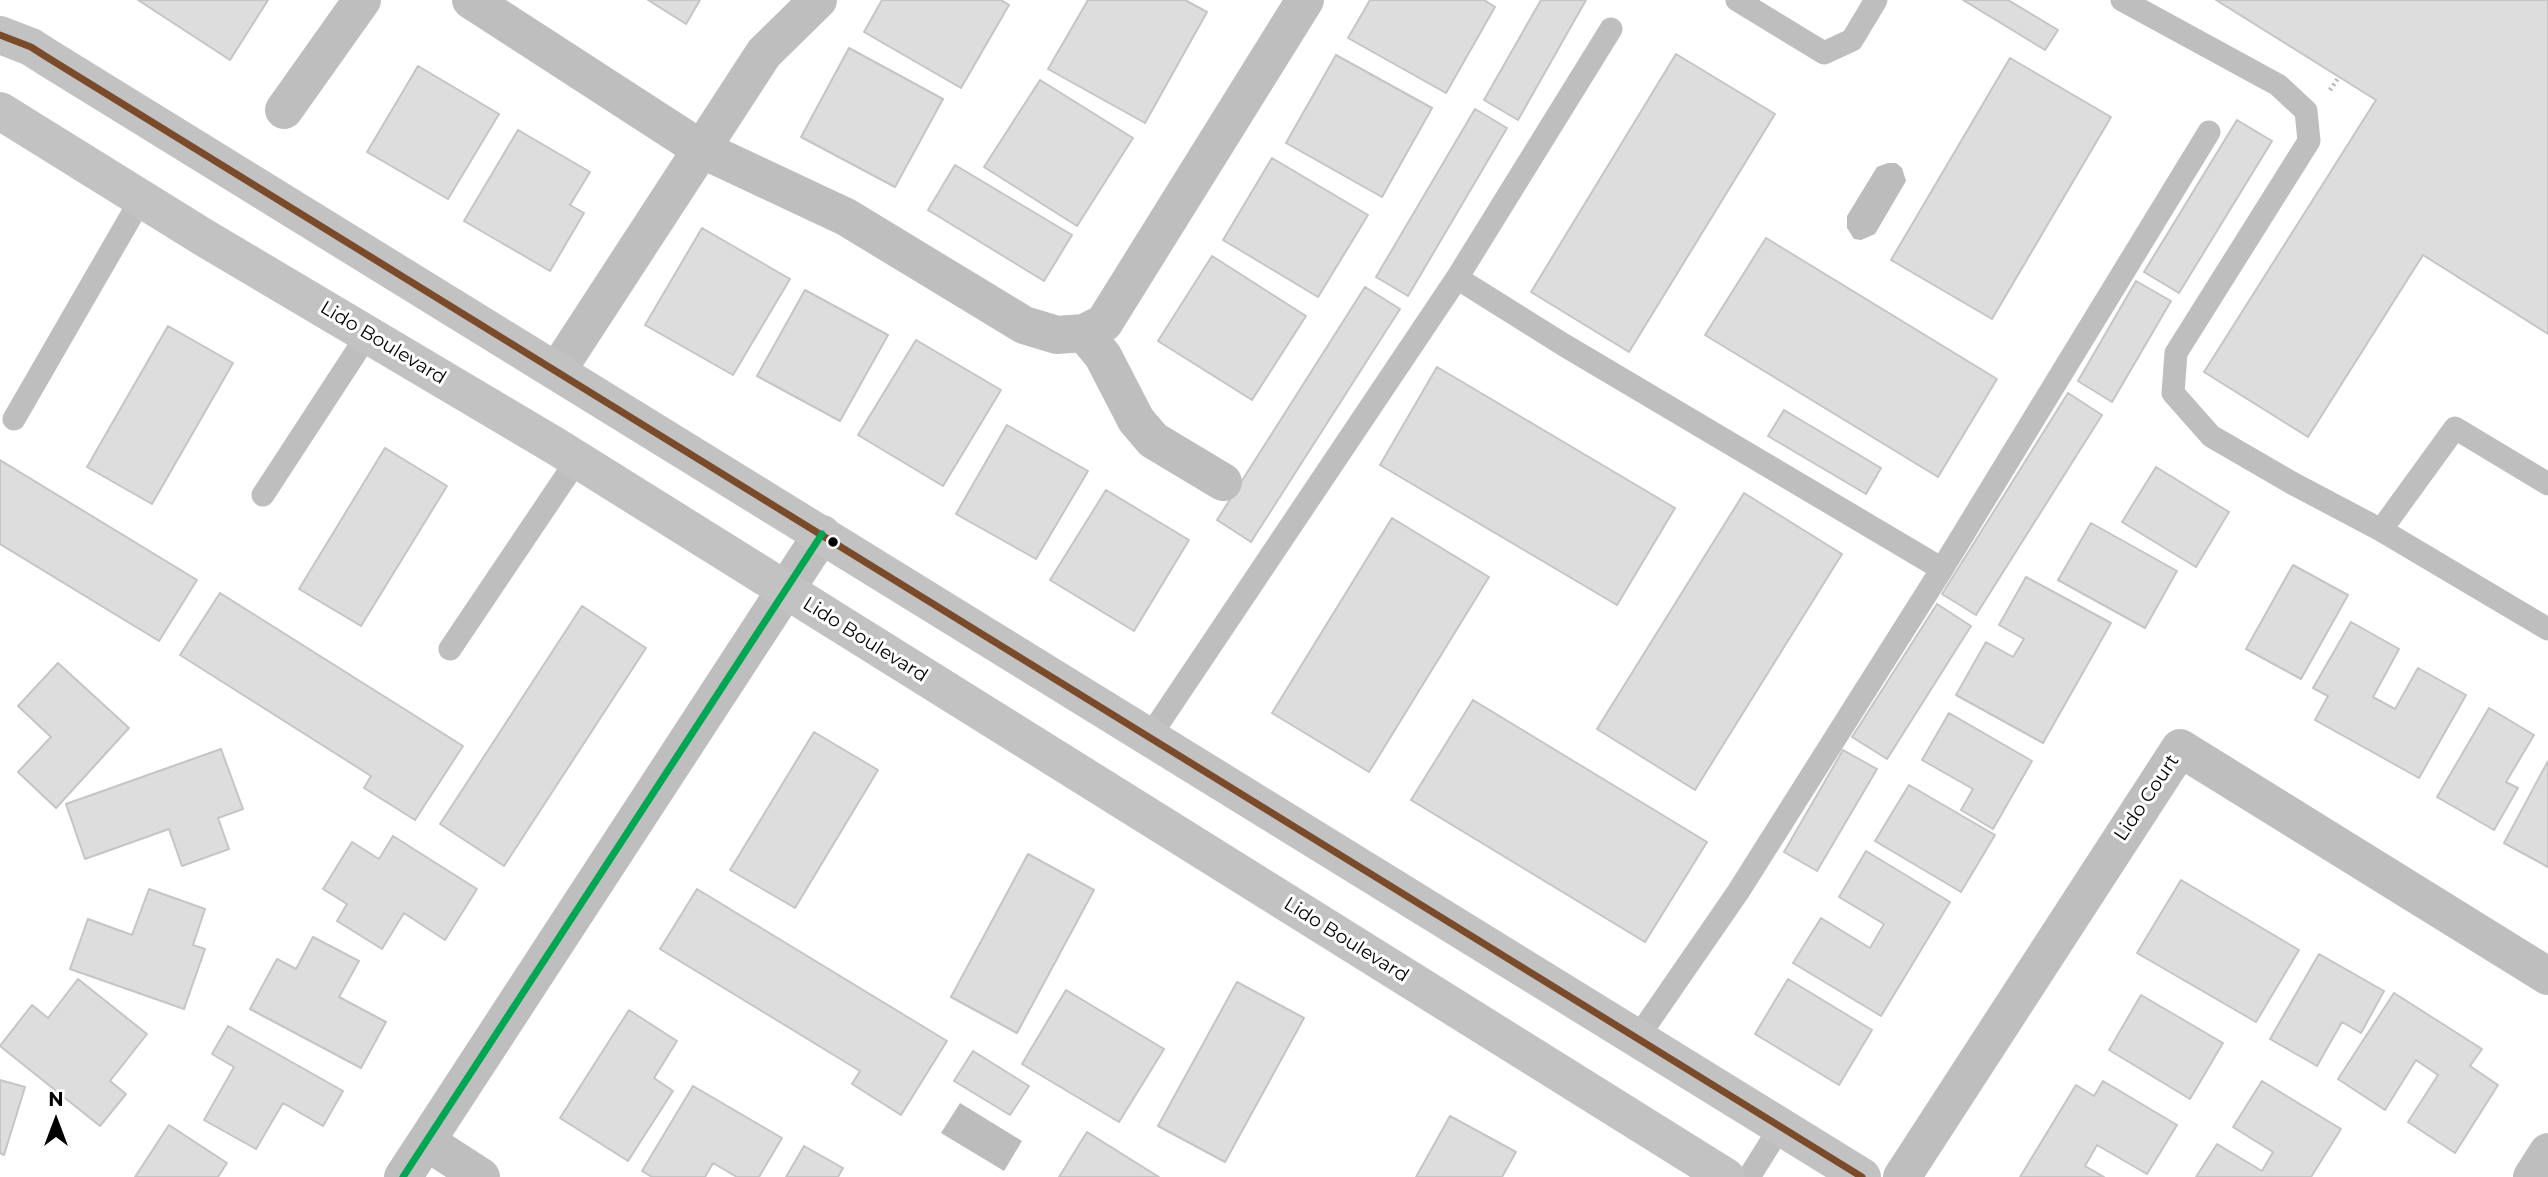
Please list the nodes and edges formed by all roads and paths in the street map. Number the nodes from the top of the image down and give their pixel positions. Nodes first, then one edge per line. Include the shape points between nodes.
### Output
1 (362, 0) edge
2 (471, 0) edge
3 (818, 0) edge
4 (1305, 0) edge
5 (1737, 0) edge
6 (1876, 0) edge
7 (2122, 0) edge
8 (1611, 29) dead end
9 (0, 35) edge
10 (284, 110) dead end
11 (0, 111) edge
12 (2209, 132) dead end
13 (701, 149) junction
14 (141, 199) junction
15 (1457, 278) junction
16 (1084, 333) junction
17 (368, 334) junction
18 (557, 371) junction
19 (14, 419) dead end
20 (577, 460) junction
21 (1223, 482) dead end
22 (2548, 484) edge
23 (263, 495) dead end
24 (2381, 530) junction
25 (822, 534) junction
26 (1942, 569) junction
27 (785, 590) junction
28 (2548, 629) edge
29 (450, 649) dead end
30 (1150, 736) junction
31 (2548, 976) edge
32 (1638, 1037) junction
33 (1781, 1126) junction
34 (427, 1142) junction
35 (2548, 1152) edge
36 (403, 1177) edge
37 (481, 1177) edge
38 (1726, 1177) edge
39 (1749, 1177) edge
40 (1862, 1177) edge
41 (1902, 1177) edge
42 (2532, 1177) edge

1 - 10 street
2 - 13 street
3 - 13 street via 764,53
4 - 16 street via 1104,323
5 - 6 lane via 1824,53 1852,40
7 - 24 lane via 2278,85 2306,111 2309,141 2176,353 2173,393 2211,436
8 - 15 lane
9 - 18 street via 46,55
11 - 14 street, Lido Boulevard
12 - 26 lane
13 - 16 street via 846,217 1024,325 1057,335
13 - 18 street
14 - 17 street, Lido Boulevard
14 - 19 lane
15 - 26 lane
15 - 30 lane
16 - 21 street via 1103,356 1136,421 1153,440
17 - 20 street, Lido Boulevard
17 - 23 lane
18 - 25 street
20 - 27 street, Lido Boulevard
20 - 29 lane
22 - 24 lane via 2455,428
24 - 28 lane
25 - 27 street
25 - 30 street
26 - 32 lane via 1738,892
27 - 34 street
27 - 38 street, Lido Boulevard
30 - 32 street
31 - 41 street, Lido Court via 2180,748
32 - 33 street
33 - 39 lane
33 - 40 street
34 - 36 street
34 - 37 street
35 - 42 street

